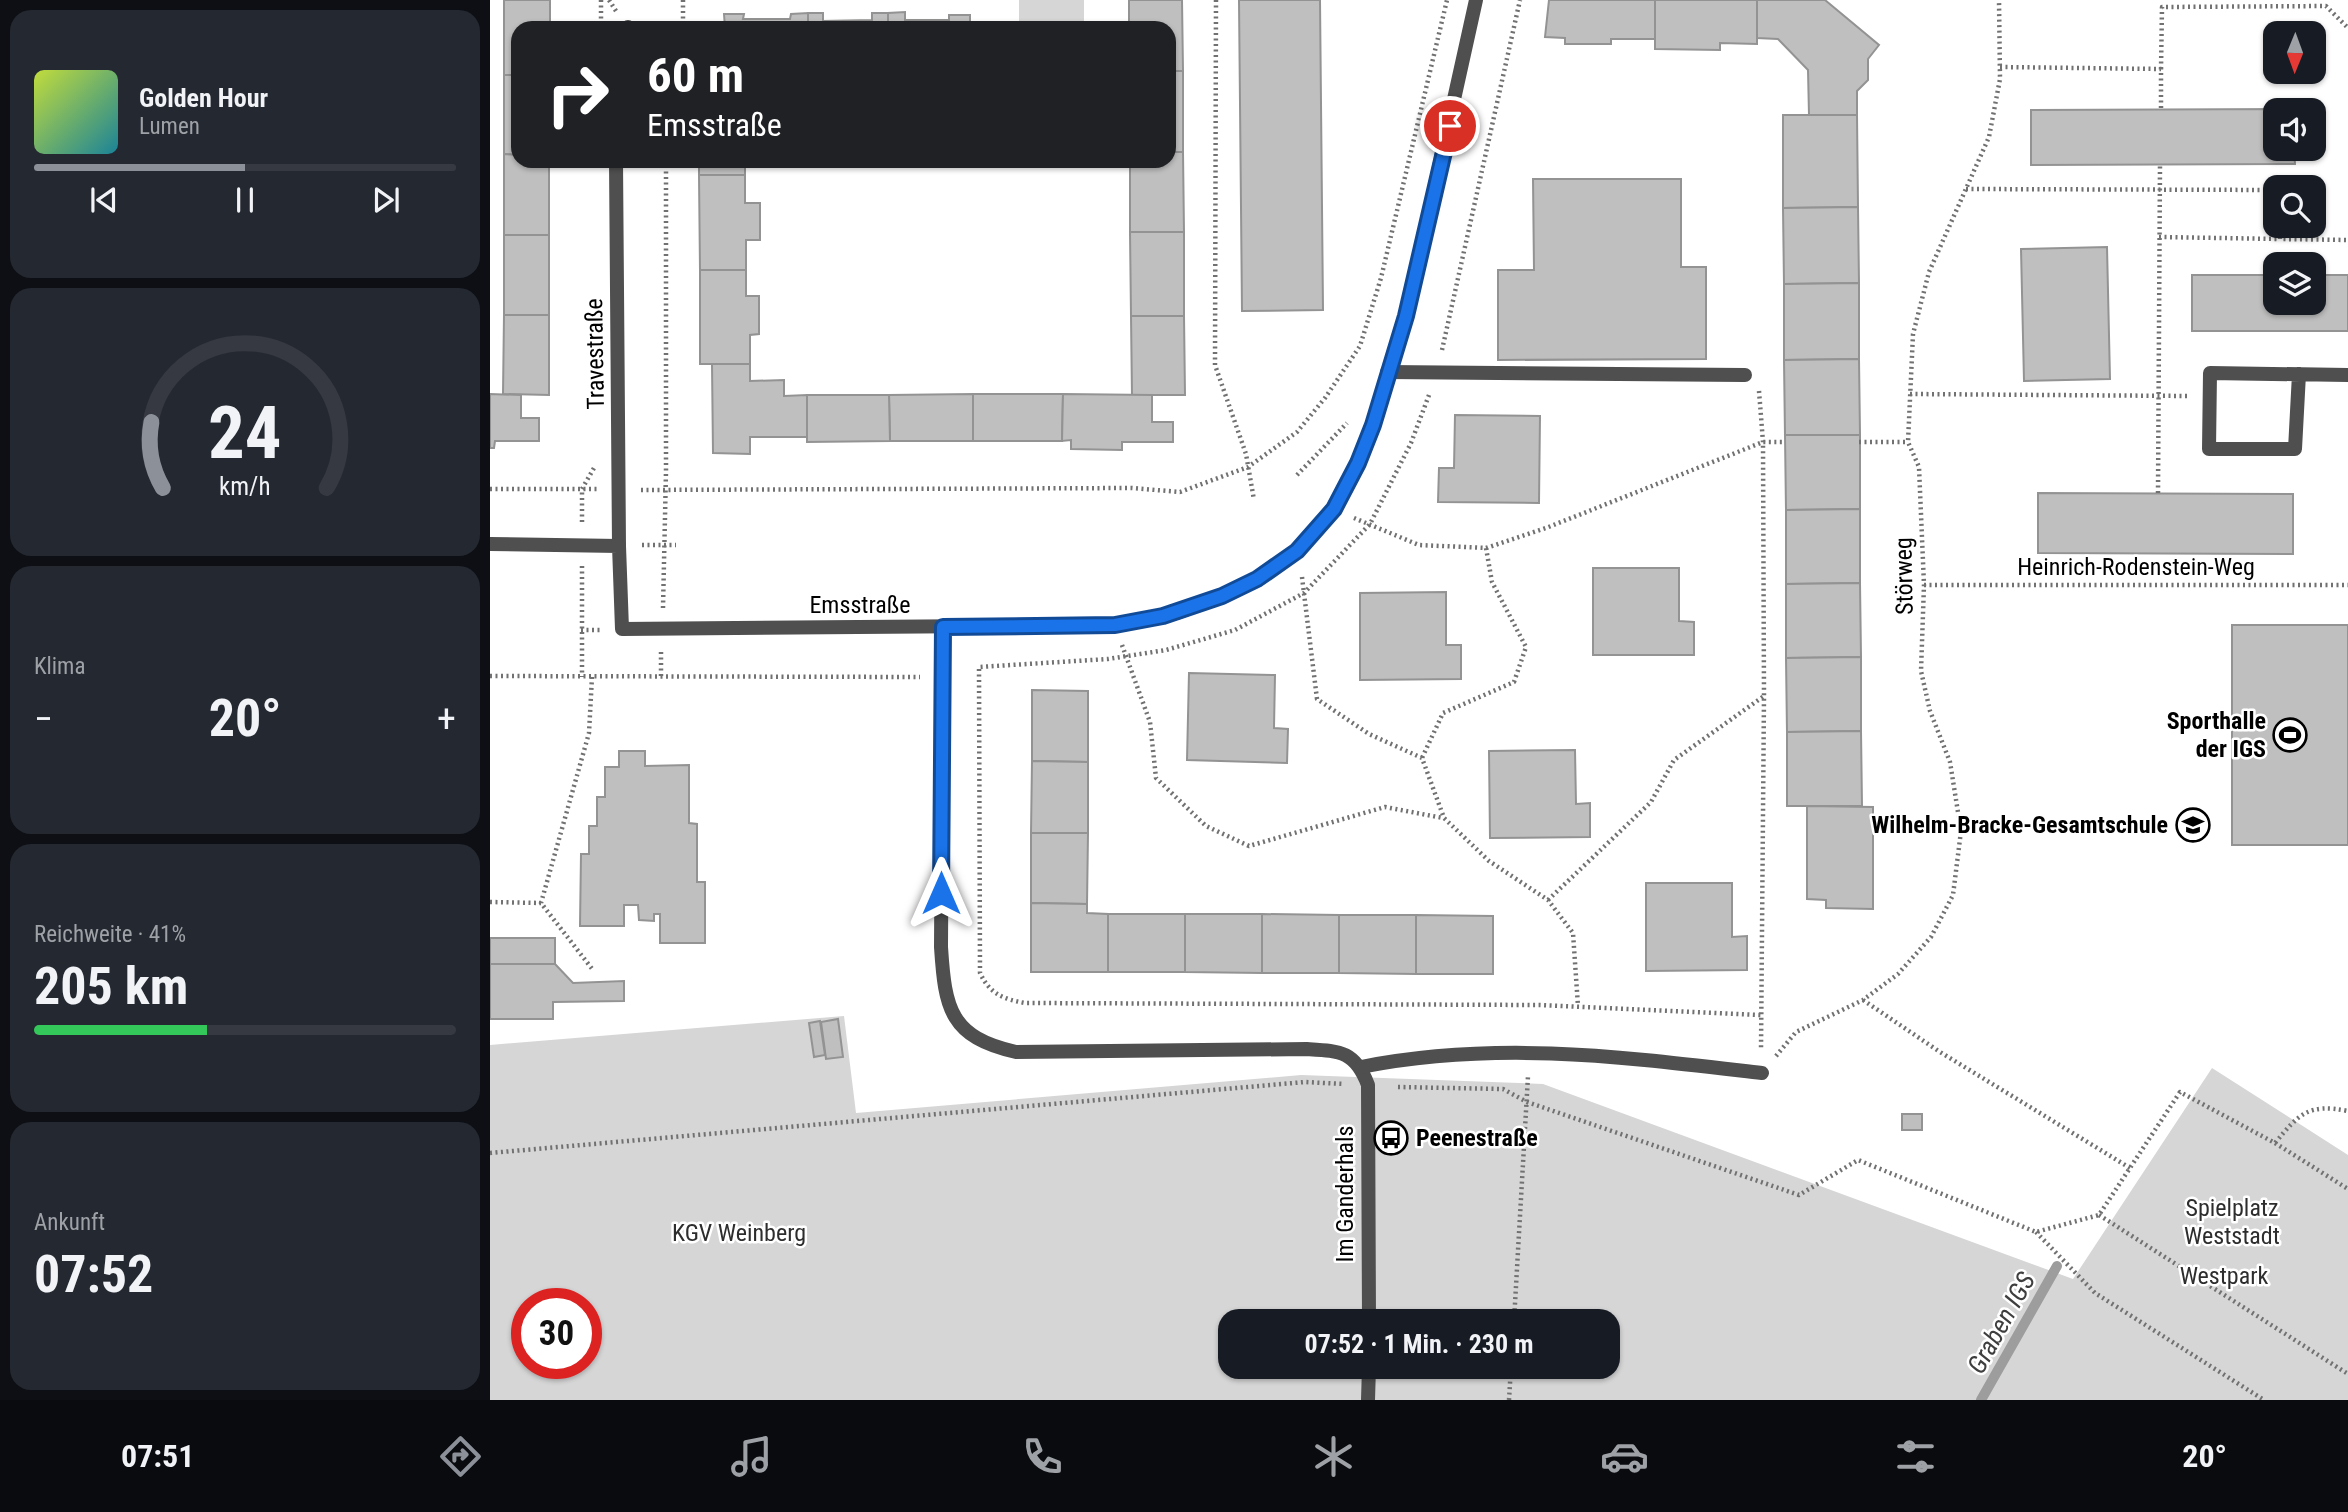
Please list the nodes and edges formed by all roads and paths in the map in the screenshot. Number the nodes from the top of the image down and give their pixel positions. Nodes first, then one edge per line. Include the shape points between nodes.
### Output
1 (601, 0) edge
2 (683, 0) edge
3 (1216, 0) edge
4 (1447, 0) edge
5 (1476, 0) edge
6 (1520, 0) edge
7 (1999, 0) edge
8 (601, 21) edge
9 (683, 21) edge
10 (2348, 28) edge
11 (2000, 67) junction
12 (2161, 69) junction
13 (2161, 109) dead end
14 (2160, 165) dead end
15 (615, 168) edge
16 (666, 168) edge
17 (1966, 189) junction
18 (2160, 190) junction
19 (2263, 190) edge
20 (2159, 237) junction
21 (2280, 239) joint
22 (2348, 240) edge
23 (1387, 372) junction
24 (1437, 373) junction
25 (2299, 374) junction
26 (1745, 375) joint
27 (2348, 375) edge
28 (1910, 394) junction
29 (2159, 395) junction
30 (2210, 397) junction
31 (1350, 419) dead end
32 (1763, 442) junction
33 (1785, 442) dead end
34 (1859, 442) dead end
35 (1908, 442) junction
36 (1248, 467) junction
37 (1297, 475) dead end
38 (490, 489) edge
39 (664, 489) junction
40 (636, 490) dead end
41 (2158, 494) dead end
42 (1254, 500) dead end
43 (1334, 509) junction
44 (1370, 524) junction
45 (582, 531) dead end
46 (490, 544) edge
47 (663, 545) junction
48 (676, 545) dead end
49 (619, 546) junction
50 (1486, 548) junction
51 (1297, 551) junction
52 (582, 556) dead end
53 (2348, 584) edge
54 (1924, 585) junction
55 (662, 615) dead end
56 (1115, 625) junction
57 (943, 627) junction
58 (661, 644) dead end
59 (979, 667) dead end
60 (490, 676) edge
61 (582, 677) junction
62 (592, 677) junction
63 (900, 677) dead end
64 (661, 678) junction
65 (1765, 696) junction
66 (1422, 758) junction
67 (1444, 818) junction
68 (1548, 900) junction
69 (490, 902) edge
70 (541, 903) junction
71 (593, 970) dead end
72 (1863, 1000) junction
73 (1578, 1006) junction
74 (1760, 1016) junction
75 (1529, 1051) junction
76 (1361, 1067) junction
77 (1762, 1073) junction
78 (1368, 1085) junction
79 (1527, 1102) junction
80 (2348, 1111) edge
81 (2274, 1143) junction
82 (490, 1153) edge
83 (2130, 1168) junction
84 (2348, 1189) edge
85 (2098, 1215) junction
86 (2036, 1232) junction
87 (1369, 1309) edge
88 (1515, 1309) edge
89 (2348, 1374) edge
90 (1369, 1379) edge
91 (1510, 1379) edge
92 (1368, 1400) edge
93 (1509, 1400) edge
94 (2264, 1400) edge

1 - 8 path
2 - 9 path
3 - 36 path via 1215,365
4 - 36 path via 1381,278 1360,346 1297,432
5 - 23 street, Emsstraße via 1406,316
6 - 24 path
7 - 11 path, Störweg
10 - 12 path via 2326,6 2162,7
11 - 12 path
11 - 17 path, Störweg via 1989,136
12 - 13 path
14 - 18 path
15 - 49 street, Travestraße
16 - 39 path
17 - 18 path
17 - 28 path, Störweg via 1928,272 1913,334
18 - 19 path
18 - 20 path
20 - 21 path
20 - 29 path
21 - 22 path
23 - 24 street
23 - 43 street, Emsstraße via 1368,438
24 - 26 street
24 - 44 path via 1411,443
25 - 27 street
25 - 30 street via 2210,373
25 - 30 street via 2295,449 2209,449
26 - 32 path via 1761,394
28 - 29 path
28 - 35 path, Störweg
29 - 30 path
29 - 41 path
31 - 37 path
32 - 33 path
32 - 50 path
32 - 65 path
34 - 35 path
35 - 54 path, Störweg via 1919,467
36 - 39 path via 1180,492 1132,488
36 - 42 path
38 - 45 path via 582,489
39 - 40 path
39 - 47 path
43 - 44 path
43 - 51 street, Emsstraße
44 - 50 path via 1419,545
46 - 49 street
47 - 48 path
47 - 49 path
47 - 55 path
49 - 57 street, Emsstraße via 622,629
50 - 66 path via 1492,582 1526,647 1514,682 1443,713
51 - 56 street, Emsstraße via 1222,596 1177,613
51 - 66 path via 1317,699 1368,734
52 - 61 path
53 - 54 path, Heinrich-Rodenstein-Weg
54 - 72 path, Störweg via 1921,671 1930,711 1950,762 1961,831 1953,895 1931,937 1898,974
56 - 57 street, Emsstraße
56 - 67 path via 1150,722 1156,778 1206,826 1250,846 1385,807
57 - 76 street via 941,947 945,995 959,1023 979,1041 1016,1052 1307,1049 1349,1056
58 - 64 path
59 - 73 path via 980,973 987,988 1009,1000 1039,1003
60 - 61 path
61 - 62 path
62 - 64 path
62 - 70 path via 589,733
63 - 64 path
65 - 68 path via 1674,760 1651,802
65 - 74 path
66 - 67 path
67 - 68 path via 1489,861
68 - 73 path via 1573,933
69 - 70 path
70 - 71 path
72 - 77 path, Störweg via 1796,1032
72 - 83 path
73 - 74 path
74 - 77 path
75 - 76 street via 1416,1056
75 - 77 street
75 - 79 path
76 - 78 street, Im Ganderhals
78 - 79 path via 1503,1089
78 - 82 path via 1305,1082
78 - 87 street, Im Ganderhals
79 - 86 path via 1799,1195 1858,1160
79 - 88 path
80 - 81 path via 2327,1107 2298,1115
81 - 83 path via 2180,1092
81 - 84 path
83 - 85 path
85 - 86 path
85 - 89 path
86 - 94 path via 2095,1293
90 - 92 street
91 - 93 path

